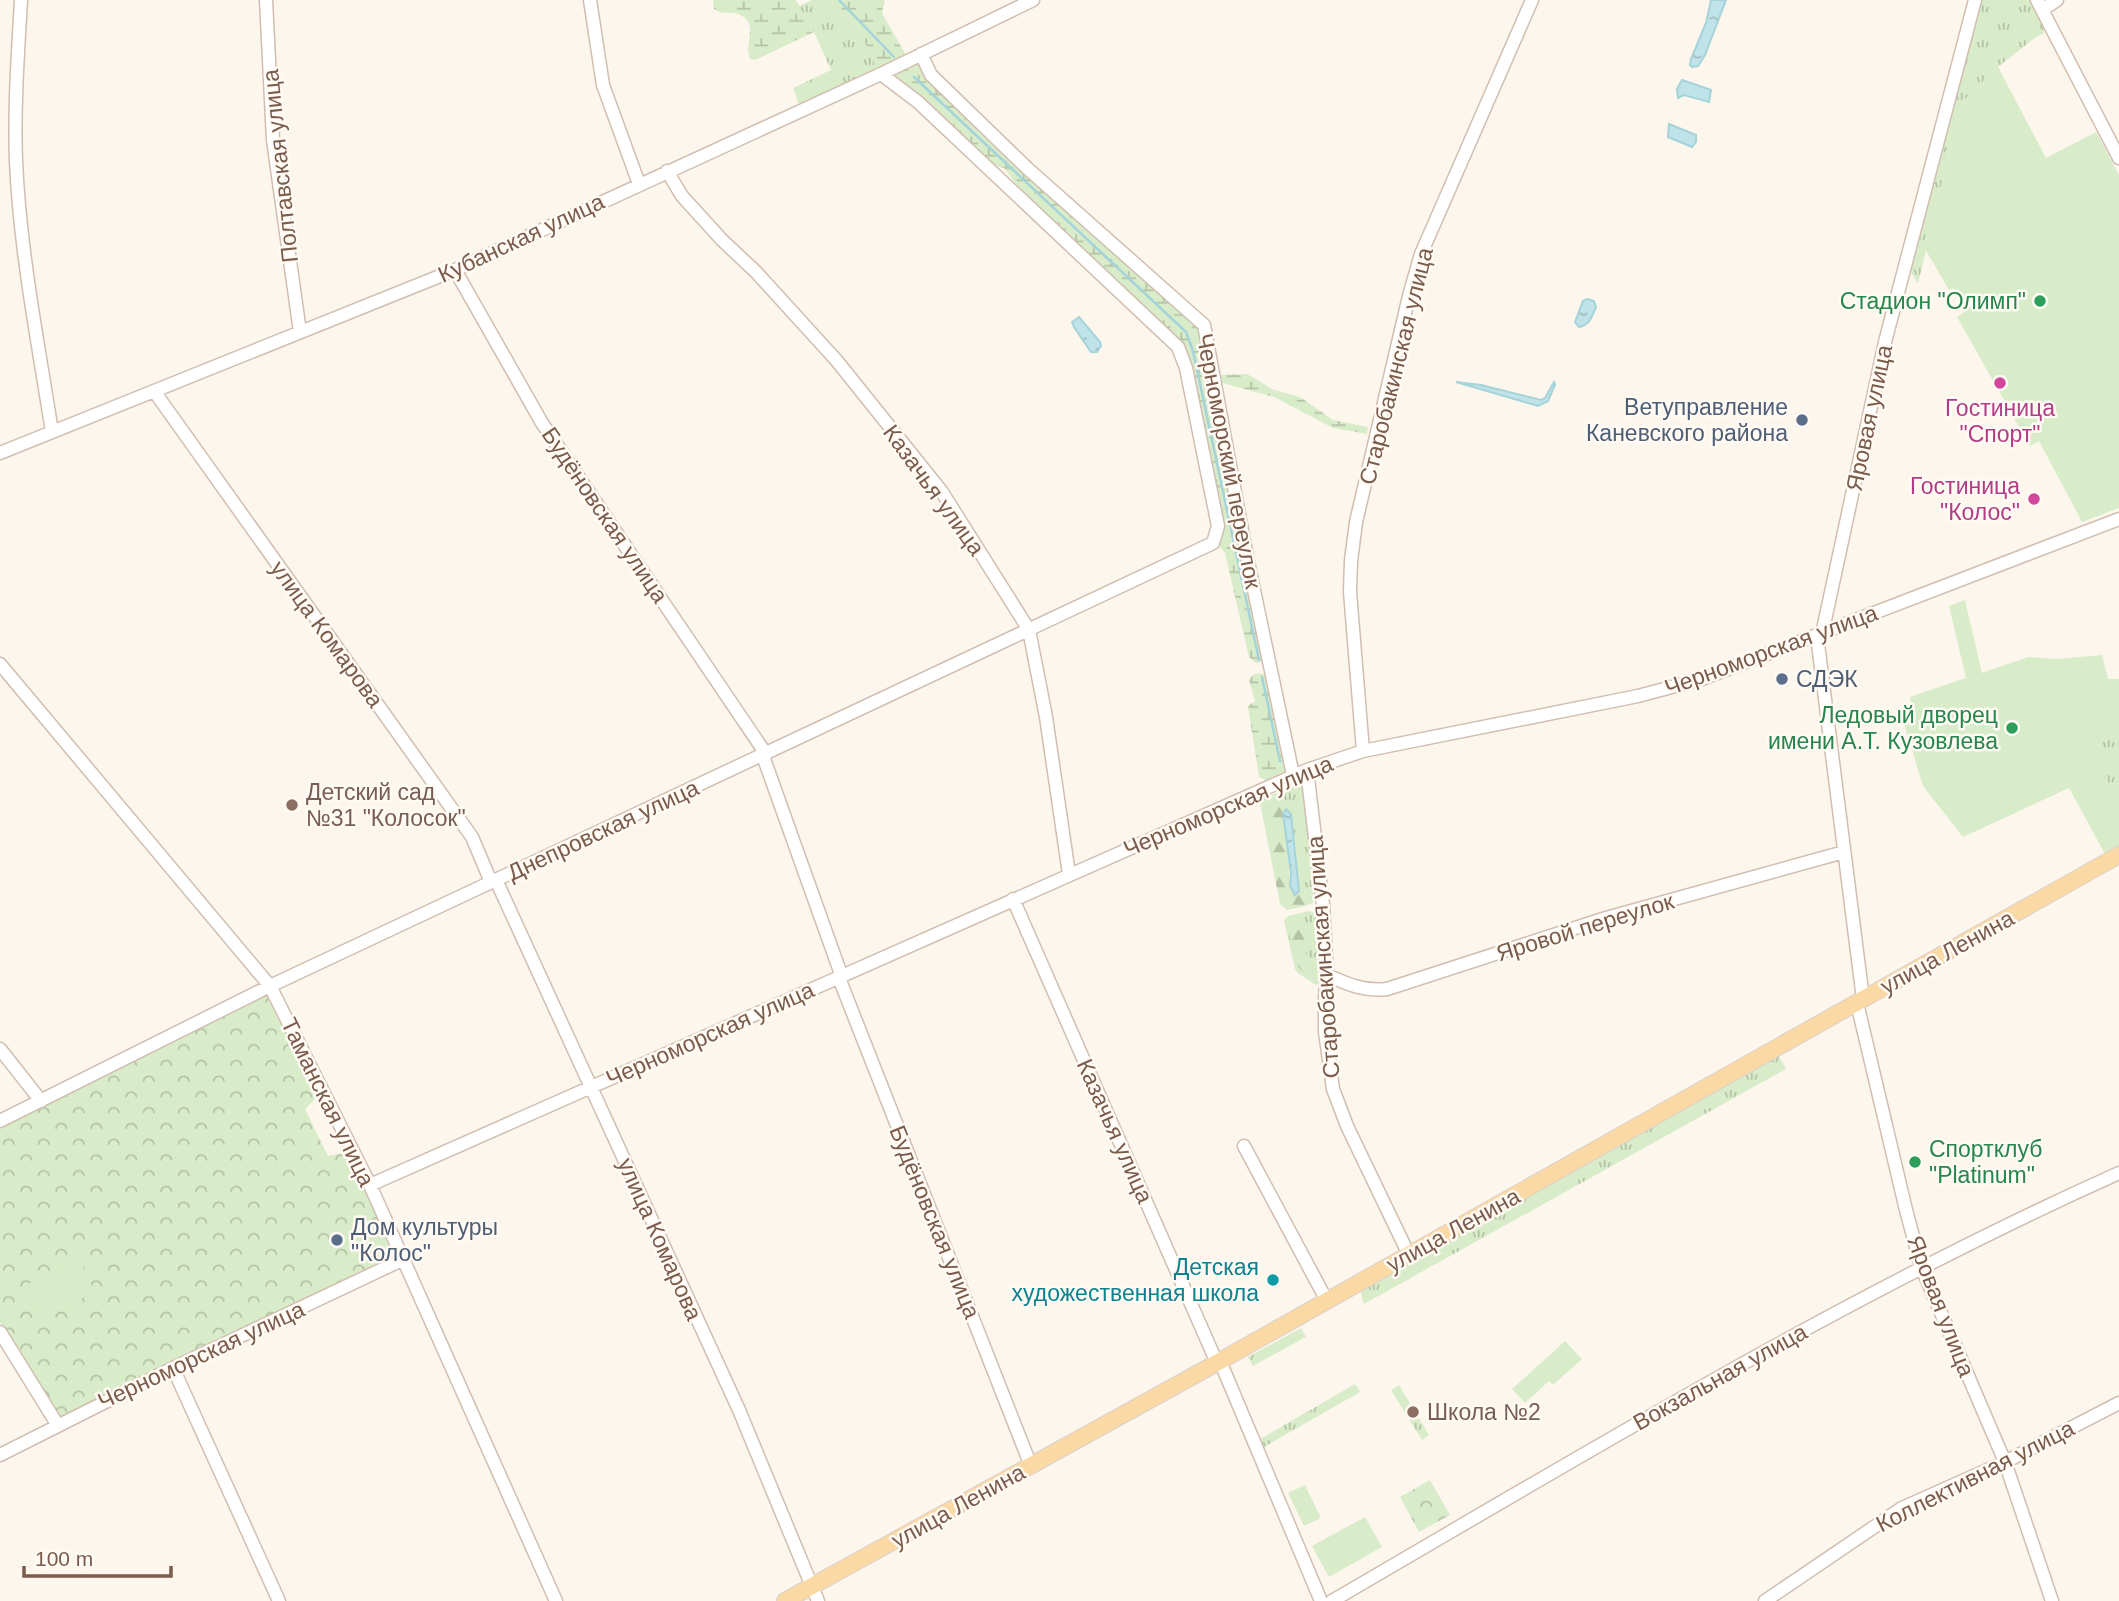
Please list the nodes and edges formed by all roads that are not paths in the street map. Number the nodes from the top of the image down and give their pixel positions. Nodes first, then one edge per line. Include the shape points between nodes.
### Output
1 (21, 0) edge
2 (266, 0) edge
3 (590, 0) edge
4 (1033, 0) edge
5 (1532, 0) edge
6 (1975, 0) edge
7 (2057, 0) edge
8 (2039, 5) edge
9 (921, 54) junction
10 (881, 74) junction
11 (2119, 158) edge
12 (667, 172) junction
13 (639, 184) junction
14 (455, 270) junction
15 (300, 332) junction
16 (153, 391) junction
17 (52, 432) junction
18 (0, 453) edge
19 (2119, 519) edge
20 (1029, 630) junction
21 (1819, 635) junction
22 (0, 664) edge
23 (1363, 751) junction
24 (765, 755) junction
25 (1307, 770) junction
26 (1293, 775) junction
27 (1844, 852) junction
28 (2119, 855) edge
29 (1069, 874) junction
30 (493, 881) junction
31 (1013, 899) junction
32 (1327, 975) junction
33 (840, 977) junction
34 (270, 986) junction
35 (1860, 1001) junction
36 (0, 1049) edge
37 (592, 1086) junction
38 (41, 1101) junction
39 (0, 1121) edge
40 (1244, 1146) dead end
41 (2119, 1173) edge
42 (370, 1185) junction
43 (1409, 1255) junction
44 (404, 1259) junction
45 (1922, 1266) junction
46 (1327, 1301) junction
47 (0, 1332) edge
48 (1218, 1362) junction
49 (173, 1368) junction
50 (2119, 1403) edge
51 (57, 1424) junction
52 (0, 1455) edge
53 (2006, 1462) junction
54 (1031, 1466) junction
55 (814, 1594) edge
56 (279, 1601) edge
57 (556, 1601) edge
58 (785, 1601) edge
59 (1321, 1601) edge
60 (1332, 1601) edge
61 (1765, 1601) edge
62 (2052, 1601) edge

1 - 17 street via 16,162 30,295
2 - 15 street, Полтавская улица via 273,140
3 - 13 street via 603,85
4 - 9 street, Кубанская улица
5 - 23 street, Старобакинская улица via 1422,254 1356,522 1350,592
6 - 21 street, Яровая улица via 1885,342
7 - 8 street
8 - 11 street
9 - 10 street, Кубанская улица
9 - 26 street, Черноморский переулок via 932,75 1027,168 1204,325
10 - 12 street, Кубанская улица
10 - 20 street, Днепровская улица via 918,102 1178,346 1185,368 1218,526 1215,541
12 - 13 street, Кубанская улица
12 - 20 street, Казачья улица via 682,196 837,361 942,492
13 - 14 street, Кубанская улица
14 - 15 street, Кубанская улица
14 - 24 street, Будёновская улица via 548,433
15 - 16 street, Кубанская улица
16 - 17 street, Кубанская улица
16 - 30 street, улица Комарова via 472,837
17 - 18 street, Кубанская улица
19 - 21 street, Черноморская улица
20 - 24 street, Днепровская улица
20 - 29 street, Казачья улица
21 - 23 street, Черноморская улица via 1652,692
21 - 27 street, Яровая улица
22 - 34 street, Таманская улица
23 - 25 street, Черноморская улица
24 - 30 street, Днепровская улица
24 - 33 street, Будёновская улица
25 - 26 street, Черноморская улица
25 - 32 street, Старобакинская улица
26 - 29 street, Черноморская улица
27 - 32 street, Яровой переулок via 1606,918 1387,989 1354,987
27 - 35 street, Яровая улица
28 - 35 main road, улица Ленина
29 - 31 street, Черноморская улица
30 - 34 street, Днепровская улица
30 - 37 street, улица Комарова
31 - 33 street, Черноморская улица
31 - 48 street, Казачья улица
32 - 43 street, Старобакинская улица via 1325,1032 1337,1104
33 - 37 street, Черноморская улица
33 - 54 street, Будёновская улица
34 - 38 street, Днепровская улица
34 - 42 street, Таманская улица
35 - 43 main road, улица Ленина
35 - 45 street, Яровая улица
36 - 38 street
37 - 42 street, Черноморская улица
37 - 55 street, улица Комарова via 739,1410
38 - 39 street, Днепровская улица
40 - 46 street
41 - 45 street, Вокзальная улица
42 - 44 street, Таманская улица
43 - 46 main road, улица Ленина
44 - 49 street, Черноморская улица
44 - 57 street, Таманская улица
45 - 53 street, Яровая улица
45 - 60 street, Вокзальная улица via 1716,1378
46 - 48 main road, улица Ленина
47 - 51 street
48 - 54 main road, улица Ленина
48 - 59 street, Казачья улица
49 - 51 street, Черноморская улица
49 - 56 street
50 - 53 street, Коллективная улица
51 - 52 street, Черноморская улица
53 - 61 street, Коллективная улица via 1902,1508
53 - 62 street, Яровая улица
54 - 55 main road, улица Ленина
55 - 58 main road, улица Ленина

